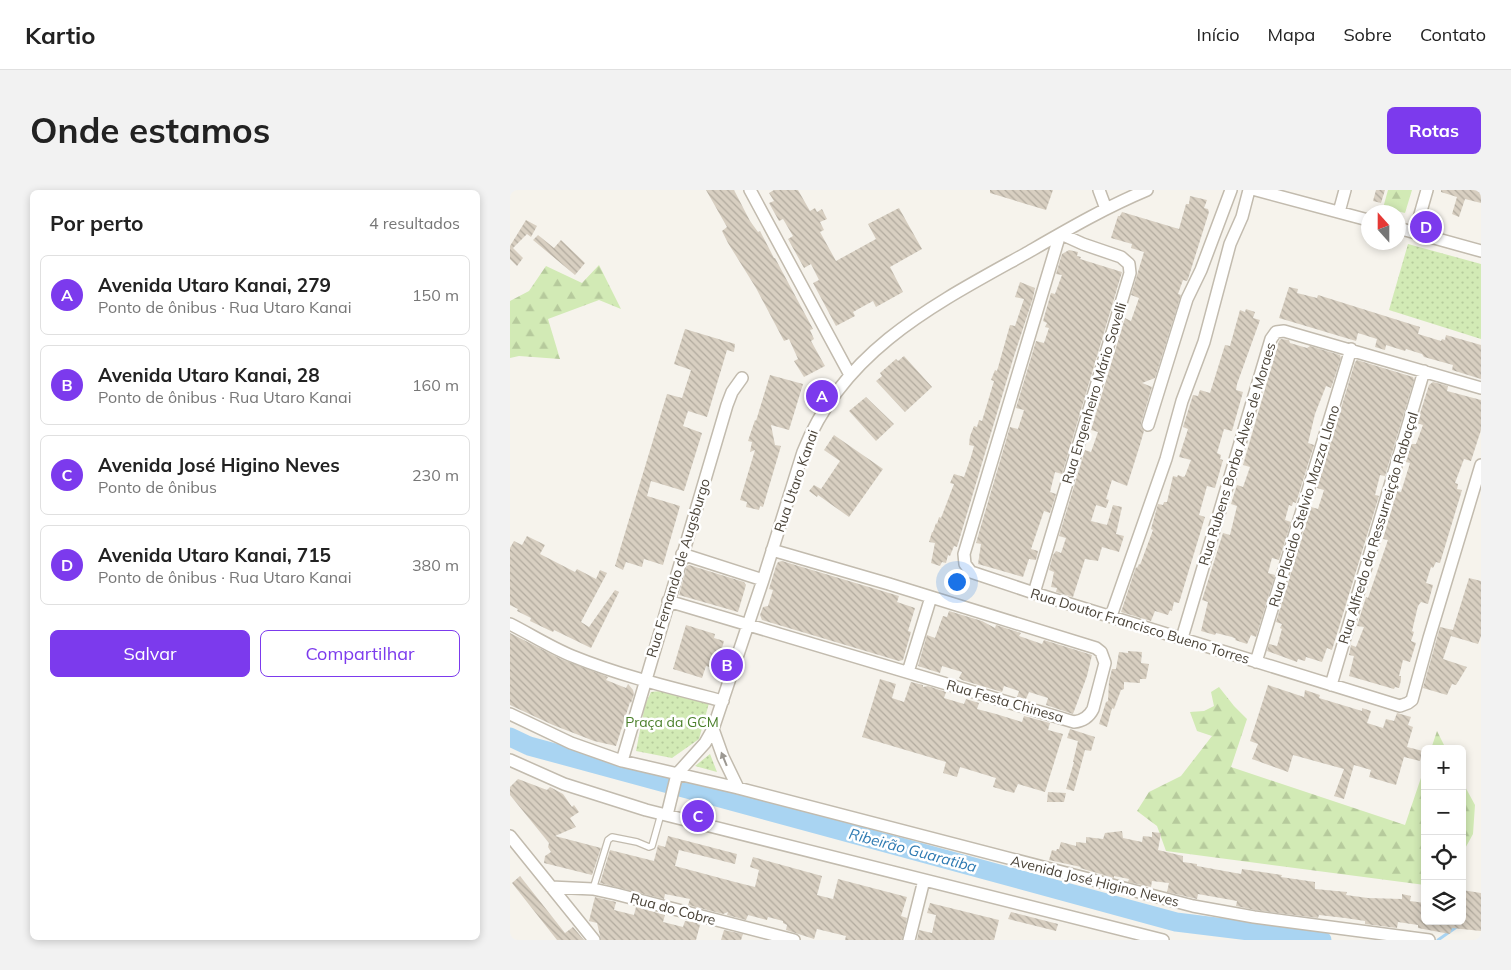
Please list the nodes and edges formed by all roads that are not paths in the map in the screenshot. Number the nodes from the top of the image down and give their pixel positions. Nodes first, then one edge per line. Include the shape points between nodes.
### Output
1 (750, 190) edge
2 (1099, 190) edge
3 (1147, 190) edge
4 (1231, 190) edge
5 (1249, 190) edge
6 (1345, 190) edge
7 (1427, 190) edge
8 (1262, 191) edge
9 (1106, 208) junction
10 (1339, 212) junction
11 (1361, 218) edge
12 (1406, 230) edge
13 (1415, 232) junction
14 (1060, 234) junction
15 (1481, 251) edge
16 (1352, 349) junction
17 (1424, 371) junction
18 (850, 375) junction
19 (742, 378) dead end
20 (1481, 388) edge
21 (1148, 425) dead end
22 (1481, 465) edge
23 (772, 550) junction
24 (682, 554) junction
25 (763, 580) junction
26 (1034, 593) junction
27 (931, 596) junction
28 (668, 601) junction
29 (1111, 616) junction
30 (510, 624) edge
31 (748, 625) junction
32 (1182, 638) junction
33 (1256, 662) junction
34 (908, 672) junction
35 (645, 681) junction
36 (1331, 685) junction
37 (723, 701) junction
38 (510, 714) edge
39 (713, 730) junction
40 (510, 760) edge
41 (622, 761) junction
42 (676, 779) junction
43 (738, 788) junction
44 (666, 811) junction
45 (510, 836) edge
46 (924, 880) junction
47 (551, 887) junction
48 (593, 890) junction
49 (594, 940) edge
50 (794, 940) edge
51 (909, 940) edge
52 (1162, 940) edge
53 (1429, 940) edge

1 - 18 street
2 - 9 street
3 - 9 street, Rua Utaro Kanai
4 - 21 street via 1187,299
5 - 29 street via 1230,244 1204,342
6 - 10 street
7 - 13 street
8 - 10 street
9 - 14 street, Rua Utaro Kanai
10 - 11 street
12 - 13 street
13 - 15 street
14 - 18 street, Rua Utaro Kanai via 922,313 897,330
14 - 26 street, Rua Engenheiro Mário Savelli via 1122,257 1129,264 1130,273
14 - 26 street, Rua Doutor Francisco Bueno Torres via 964,554 965,564 971,572
16 - 17 street, Rua Rubens Borba Alves de Moraes
16 - 32 street, Rua Rubens Borba Alves de Moraes via 1284,330 1273,335
16 - 33 street, Rua Placido Stelvio Mazza Llano
17 - 20 street, Rua Rubens Borba Alves de Moraes
17 - 36 street, Rua Alfredo da Ressurreição Rabaçal
18 - 23 street, Rua Utaro Kanai via 811,431
19 - 24 street, Rua Fernando de Augsburgo via 727,405
22 - 36 street, Rua Doutor Francisco Bueno Torres via 1412,700 1400,706
23 - 25 street, Rua Utaro Kanai
23 - 27 street, Rua Festa Chinesa
24 - 25 street
24 - 28 street, Rua Fernando de Augsburgo
25 - 31 street, Rua Utaro Kanai
26 - 29 street, Rua Doutor Francisco Bueno Torres
27 - 34 street
27 - 34 street, Rua Festa Chinesa via 1096,648 1105,663 1098,693 1090,715 1074,722
28 - 31 street, Rua Festa Chinesa
28 - 35 street, Rua Fernando de Augsburgo
29 - 32 street, Rua Doutor Francisco Bueno Torres
30 - 35 street via 570,655
31 - 34 street, Rua Festa Chinesa
31 - 37 street, Rua Utaro Kanai
32 - 33 street, Rua Doutor Francisco Bueno Torres
33 - 36 street, Rua Doutor Francisco Bueno Torres
35 - 37 street
35 - 41 street, Rua Fernando de Augsburgo
37 - 39 street, Rua Utaro Kanai
38 - 41 street, Avenida José Higino Neves via 571,743
39 - 42 street, Rua Utaro Kanai
43 -> 39 street
40 - 44 street via 606,798
41 - 42 street, Avenida José Higino Neves
42 - 43 street, Avenida José Higino Neves
42 - 44 street
43 - 53 street, Avenida José Higino Neves via 1193,906
44 - 46 street
44 - 48 lane via 652,846 612,837 608,840
45 - 47 street
46 - 51 street
46 - 52 street
47 - 48 street, Rua do Cobre
47 - 49 street
48 - 50 street, Rua do Cobre

